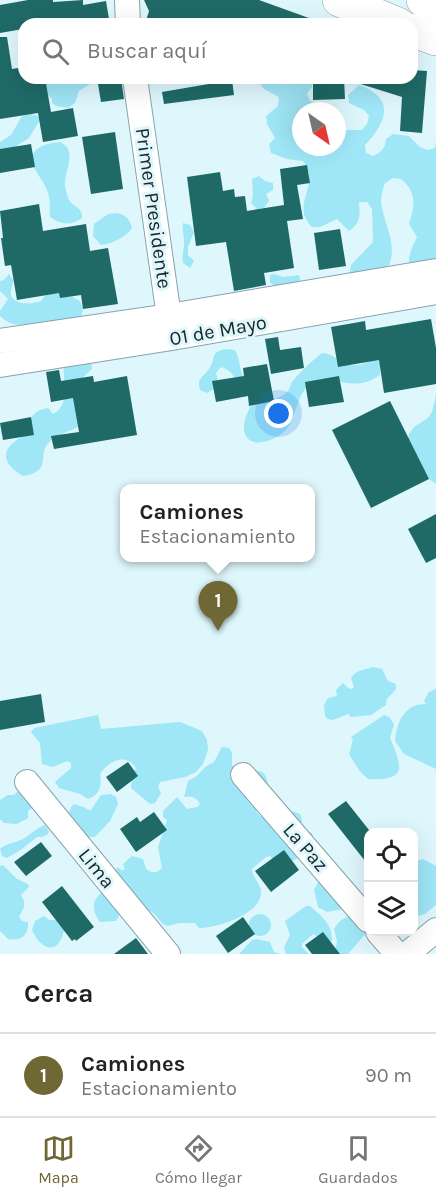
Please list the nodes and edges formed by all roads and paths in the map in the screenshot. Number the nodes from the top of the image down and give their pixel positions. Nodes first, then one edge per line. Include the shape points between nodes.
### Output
1 (127, 0) edge
2 (339, 0) edge
3 (423, 0) edge
4 (436, 6) edge
5 (128, 18) edge
6 (383, 18) edge
7 (418, 32) edge
8 (436, 39) edge
9 (136, 84) edge
10 (436, 272) edge
11 (436, 292) edge
12 (170, 327) junction
13 (0, 341) edge
14 (0, 365) edge
15 (243, 775) dead end
16 (27, 782) dead end
17 (364, 914) edge
18 (436, 930) edge
19 (381, 936) edge
20 (168, 954) edge
21 (397, 954) edge
22 (407, 954) edge

1 - 5 street
2 - 6 highway
3 - 4 highway
7 - 8 highway
9 - 12 street, Primer Presidente
10 - 12 street, 01 de Mayo
11 - 12 street, 01 de Mayo
12 - 13 street, 01 de Mayo
12 - 14 street, 01 de Mayo
15 - 17 street, La Paz
16 - 20 street, Lima
18 - 22 street
19 - 21 street

